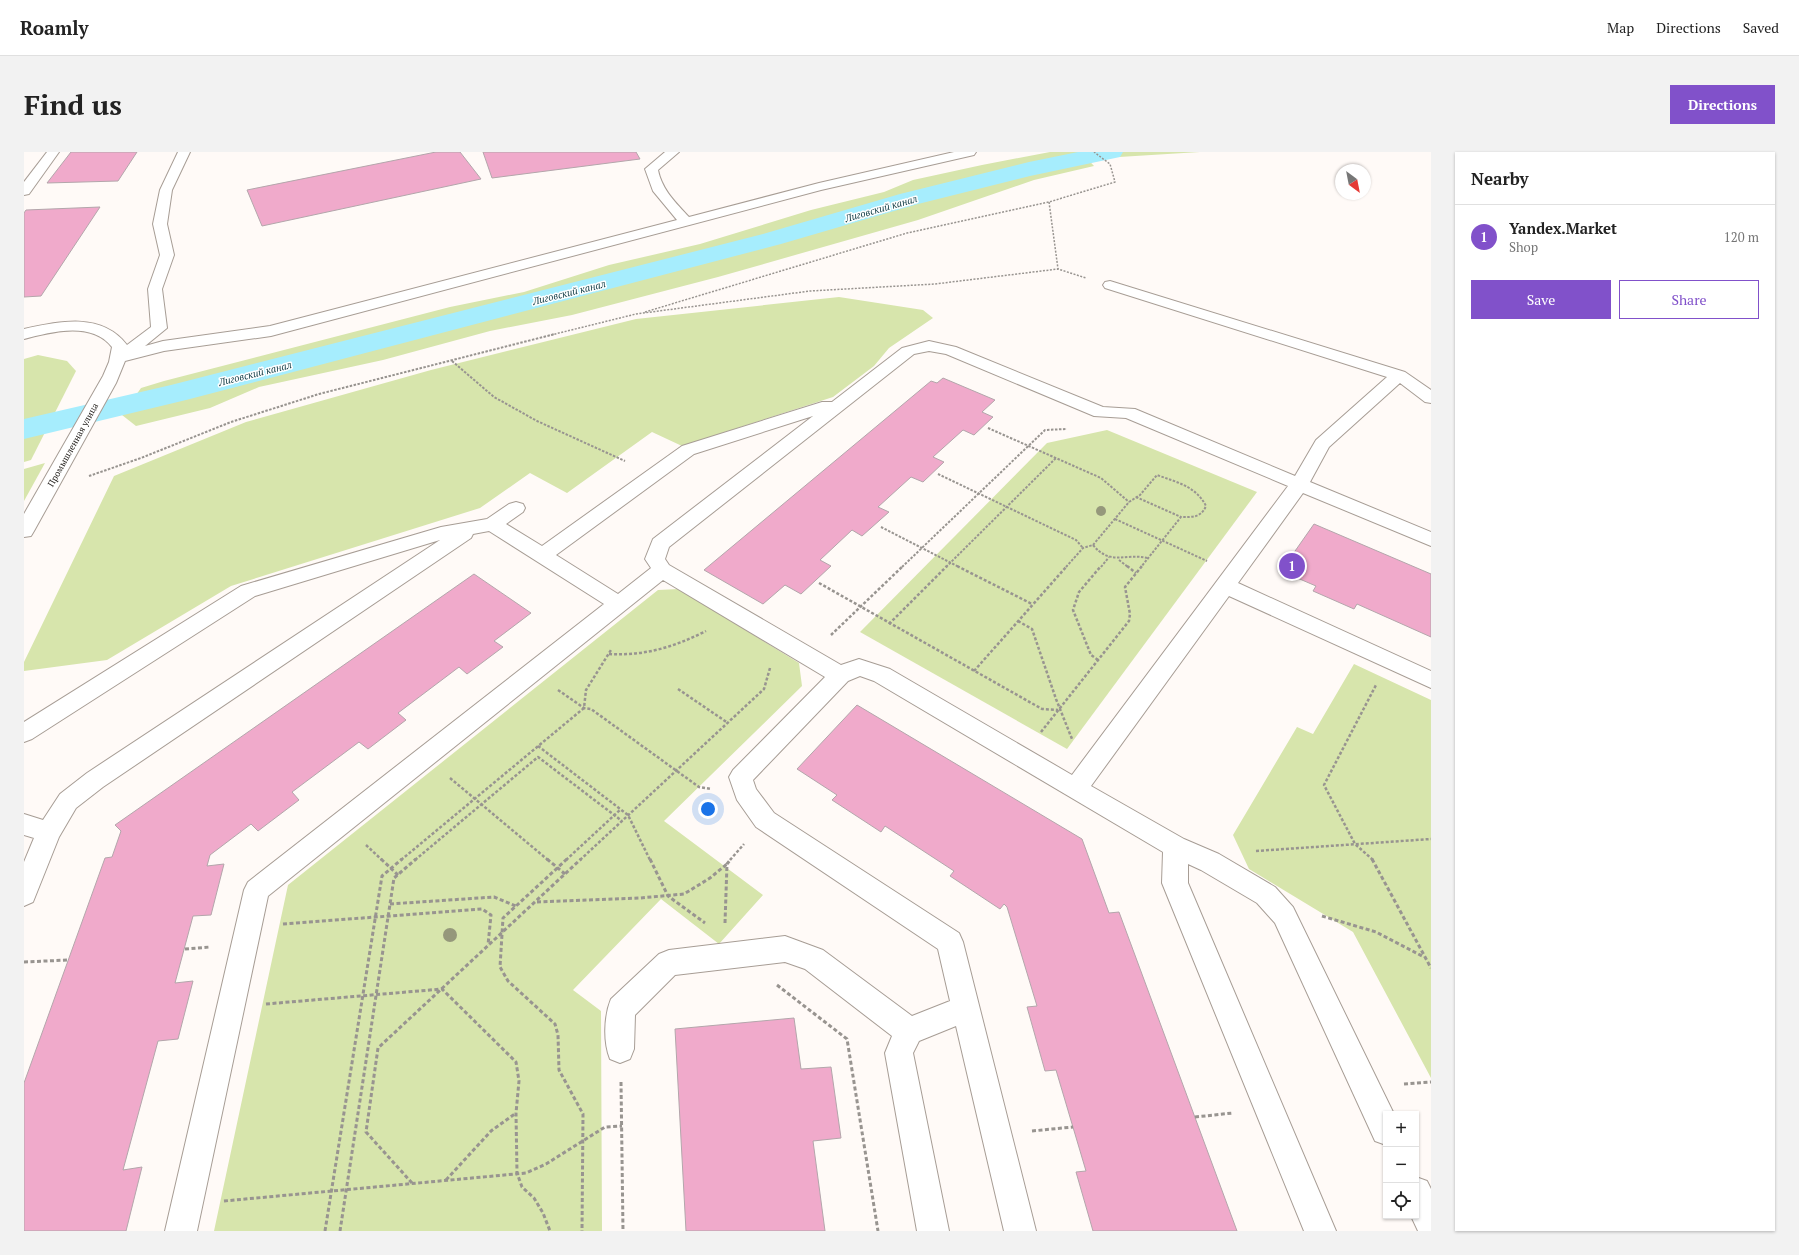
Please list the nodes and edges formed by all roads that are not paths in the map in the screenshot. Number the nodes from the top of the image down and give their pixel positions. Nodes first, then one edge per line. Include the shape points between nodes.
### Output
1 (52, 152) edge
2 (184, 152) edge
3 (673, 152) edge
4 (970, 152) edge
5 (24, 191) edge
6 (686, 222) junction
7 (1110, 285) road end
8 (24, 334) edge
9 (119, 358) junction
10 (1399, 375) junction
11 (1431, 398) edge
12 (840, 402) junction
13 (1299, 485) junction
14 (516, 508) dead end
15 (482, 526) junction
16 (24, 531) edge
17 (1431, 539) edge
18 (542, 556) junction
19 (662, 570) junction
20 (1230, 580) junction
21 (619, 604) junction
22 (840, 675) junction
23 (1431, 680) edge
24 (24, 733) edge
25 (1076, 788) junction
26 (24, 824) edge
27 (48, 833) junction
28 (1175, 847) junction
29 (24, 894) edge
30 (966, 1008) junction
31 (910, 1031) junction
32 (620, 1049) road end
33 (1383, 1124) edge
34 (1419, 1198) edge
35 (1431, 1223) edge
36 (182, 1231) edge
37 (933, 1231) edge
38 (1020, 1231) edge
39 (1320, 1231) edge

1 - 5 street
2 - 9 street via 166,190 160,224 167,255 155,289 160,328
3 - 6 street via 651,170 652,180
4 - 6 street via 819,187
6 - 9 street via 270,331 163,346
7 - 10 street
8 - 9 street via 54,329 90,328 106,332 120,347
9 - 16 street, Промышленная улица via 70,452
10 - 11 street
10 - 13 street via 1322,444
12 - 13 street via 908,351 929,346 950,350 1100,412 1129,413
12 - 18 street via 688,450
12 - 19 street via 660,544 655,559
13 - 17 street
13 - 20 street
14 - 15 street
15 - 18 street
15 - 24 street via 441,533 248,591
15 - 27 street via 95,780 68,801
18 - 21 street
19 - 21 street
19 - 22 street
20 - 23 street via 1388,661
20 - 25 street
21 - 36 street via 257,890
22 - 25 street via 859,667 882,675
22 - 30 street via 741,777 745,793 765,820 950,942
25 - 28 street
26 - 27 street
27 - 29 street
28 - 33 street via 1210,862 1266,895 1284,915
28 - 39 street via 1176,883
30 - 31 street
30 - 38 street
31 - 32 street via 814,959 784,949 726,947 669,963 621,1009
31 - 37 street via 899,1053
34 - 35 street

